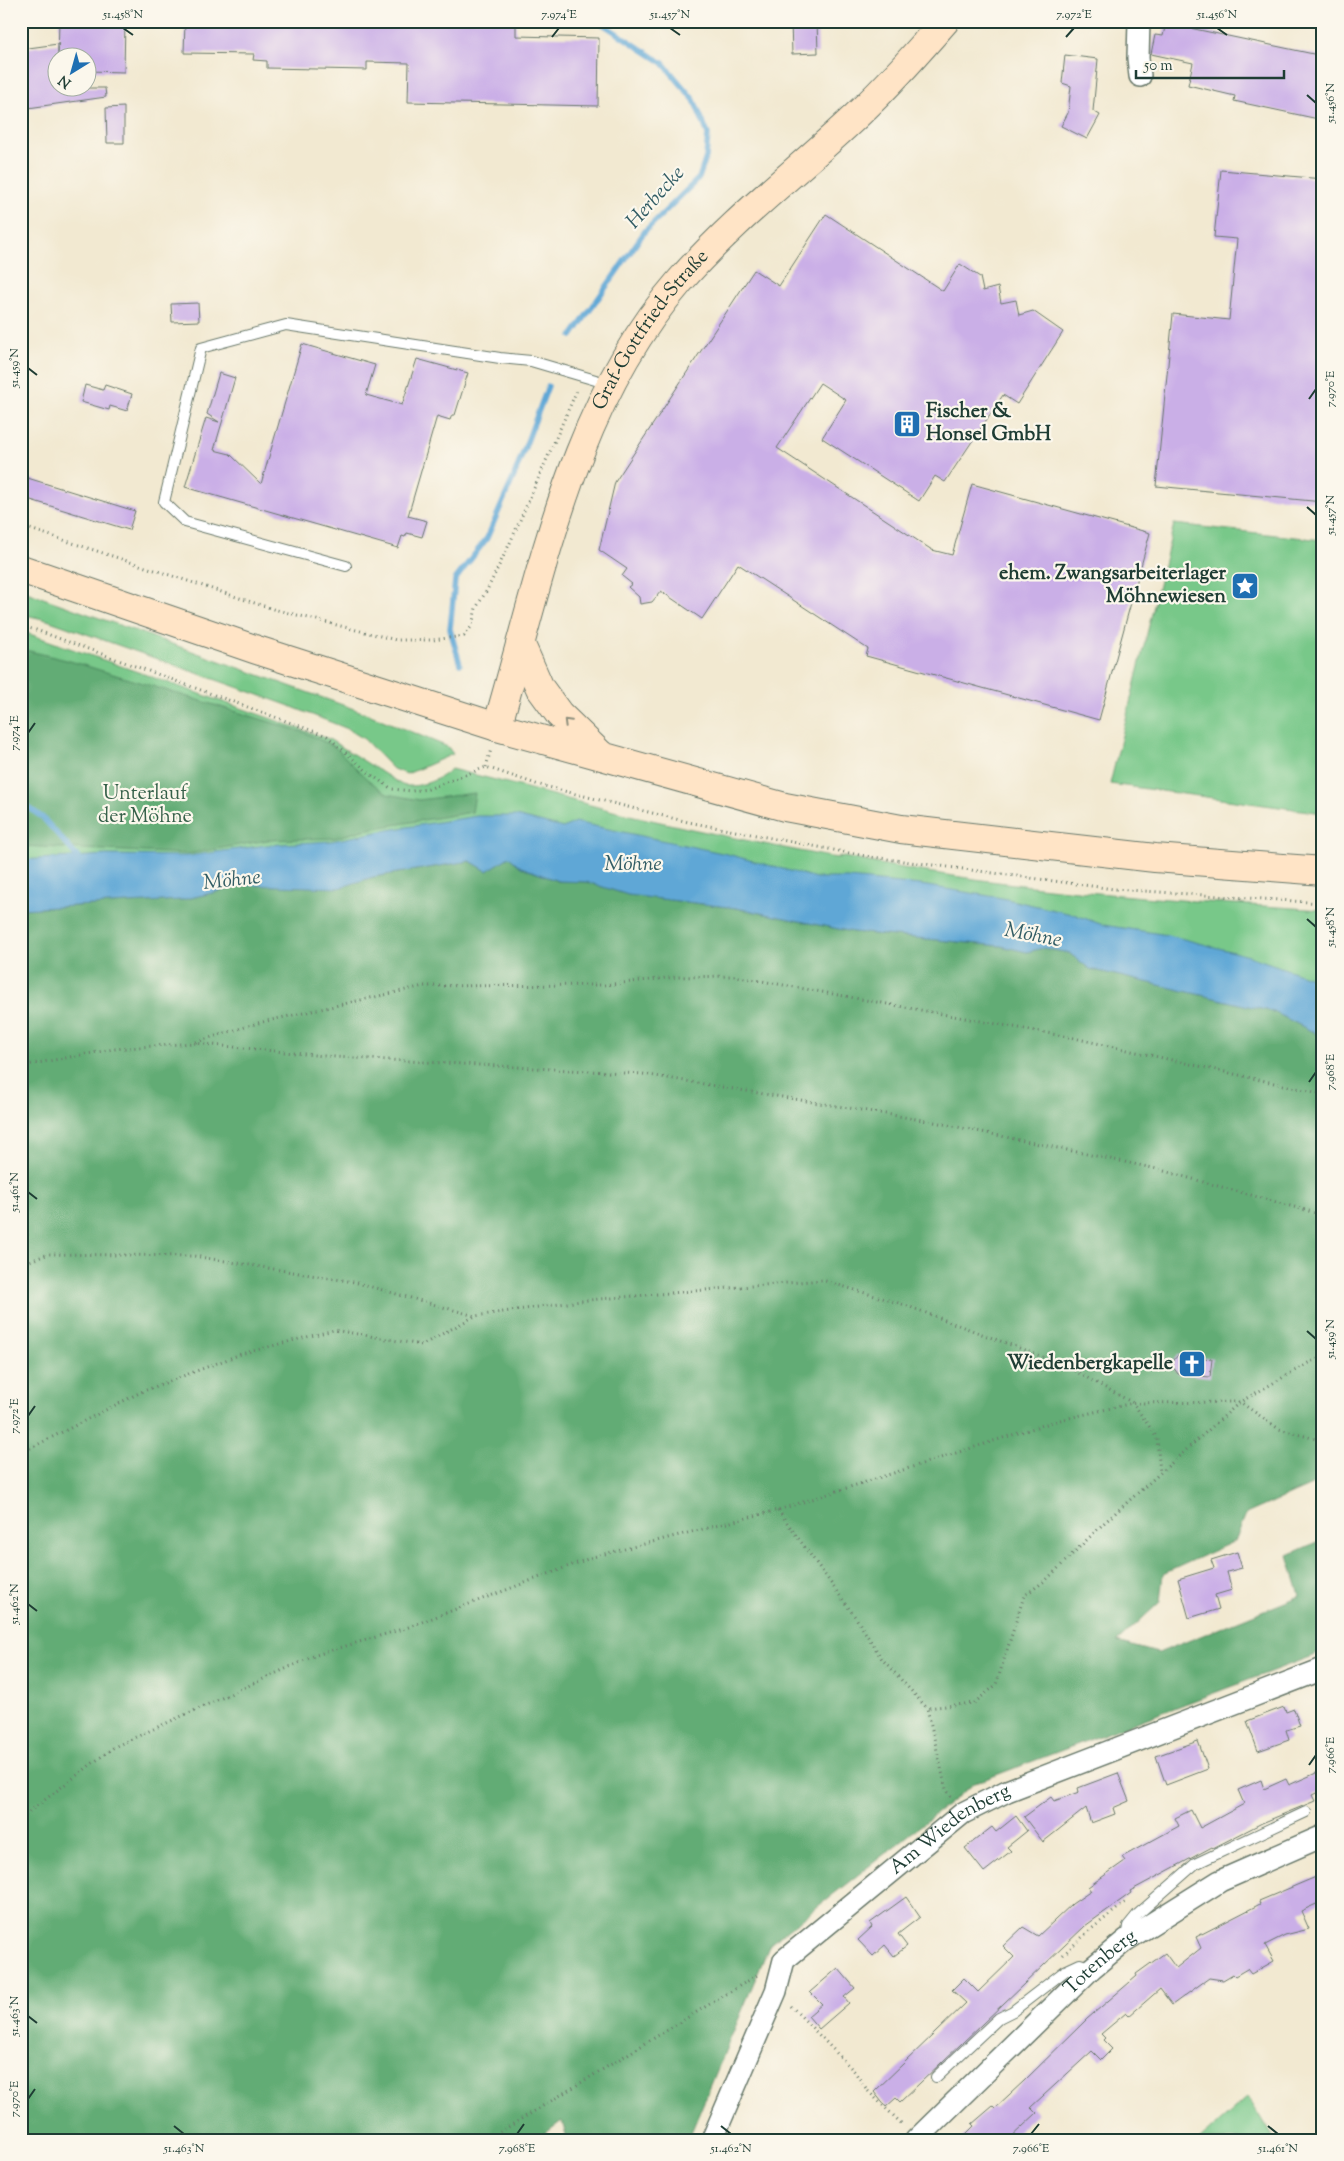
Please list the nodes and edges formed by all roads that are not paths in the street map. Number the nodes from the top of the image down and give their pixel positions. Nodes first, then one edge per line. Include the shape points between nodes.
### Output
1 (944, 21) edge
2 (1140, 21) edge
3 (1140, 76) dead end
4 (610, 385) junction
5 (346, 566) dead end
6 (21, 568) edge
7 (521, 645) junction
8 (497, 727) junction
9 (602, 756) junction
10 (1323, 871) edge
11 (1323, 1669) edge
12 (1306, 1812) dead end
13 (1323, 1836) edge
14 (1126, 1940) junction
15 (1092, 1968) junction
16 (936, 2077) dead end
17 (712, 2140) edge
18 (916, 2140) edge

1 - 4 main road, Graf-Gottfried-Straße via 896,77 719,239 679,282 644,329
2 - 3 street
4 - 5 lane via 530,361 286,325 201,348 164,502 185,522
4 - 7 main road, Graf-Gottfried-Straße via 573,472 541,568
6 - 8 main road via 257,650
7 - 8 main road, Graf-Gottfried-Straße
9 -> 7 main road via 559,714 540,688
8 - 9 main road
9 - 10 main road via 785,807 901,829 1155,858
11 - 17 street, Am Wiedenberg via 1008,1791 963,1813 784,1960 776,1991
12 - 14 lane via 1196,1864 1137,1915 1128,1926
13 - 14 street, Totenberg via 1220,1881
14 - 15 street, Totenberg
15 - 16 lane via 1080,1964 1065,1971 1000,2018
15 - 18 street, Totenberg

